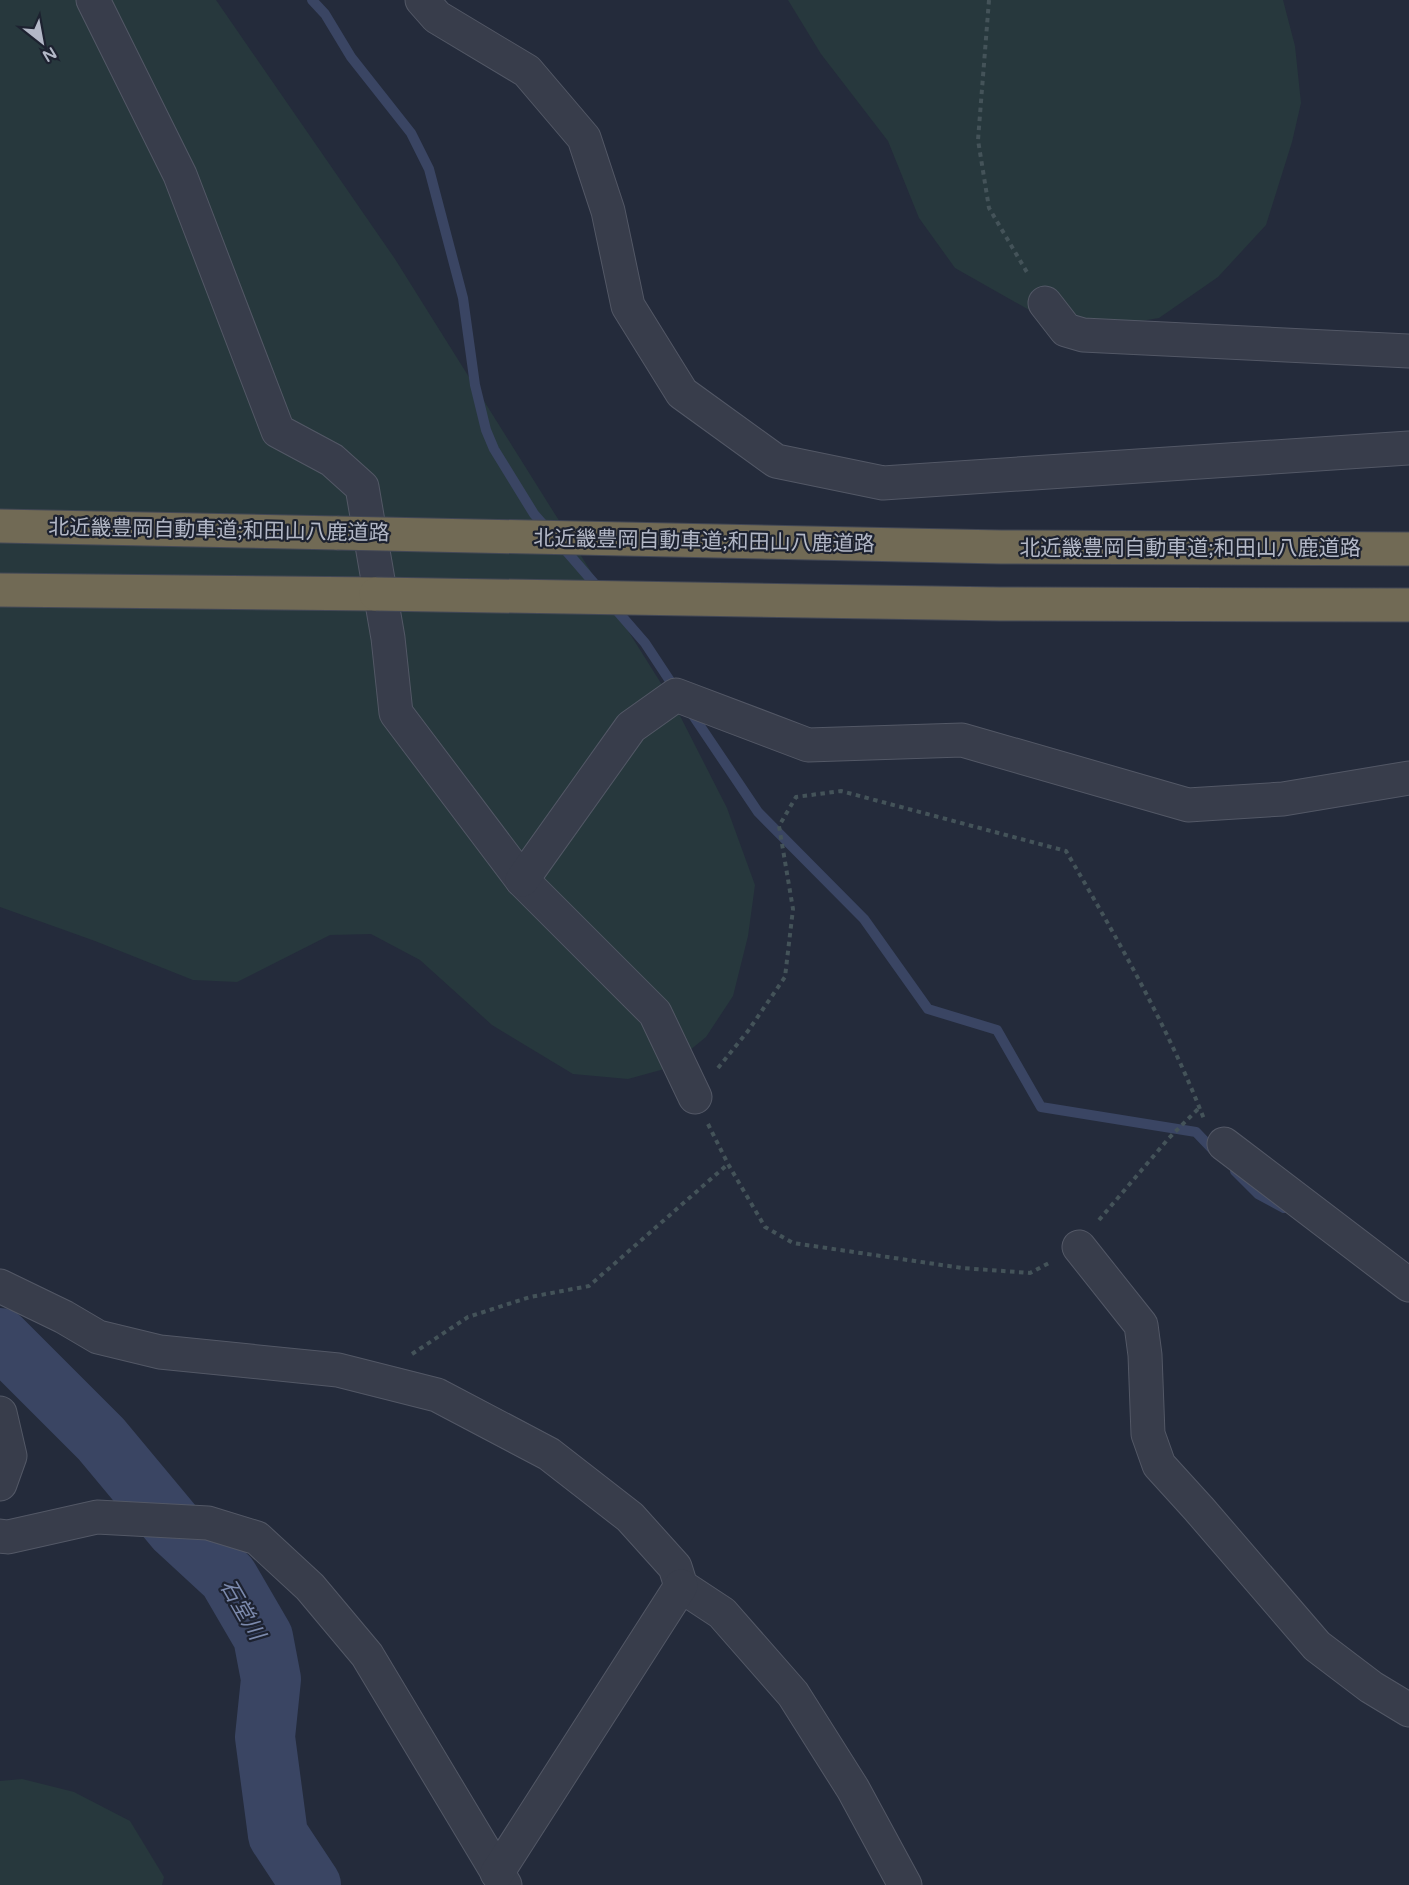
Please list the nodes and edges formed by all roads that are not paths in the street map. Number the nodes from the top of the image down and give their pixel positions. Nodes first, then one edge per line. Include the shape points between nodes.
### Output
1 (93, 0) edge
2 (422, 0) edge
3 (1045, 303) road end
4 (1409, 351) edge
5 (1409, 448) edge
6 (0, 526) edge
7 (1409, 549) edge
8 (0, 590) edge
9 (1409, 605) edge
10 (1409, 778) edge
11 (522, 880) junction
12 (695, 1097) road end
13 (1224, 1144) dead end
14 (1079, 1247) road end
15 (1409, 1285) edge
16 (0, 1286) edge
17 (0, 1413) edge
18 (0, 1484) edge
19 (0, 1536) edge
20 (681, 1586) junction
21 (1409, 1710) edge
22 (501, 1879) edge
23 (905, 1885) edge

1 - 11 street via 180,174 278,431 332,460 362,488 388,638 396,713
2 - 5 street via 437,17 527,71 584,138 608,211 628,306 682,393 776,461 883,483
3 - 4 street via 1066,330 1083,335
6 - 7 highway, 北近畿豊岡自動車道;和田山八鹿道路, bridge via 1001,547
8 - 9 highway, bridge via 1000,604
10 - 11 street via 1283,799 1188,805 962,740 808,745 676,694 631,727
11 - 12 street via 655,1013
13 - 15 street
14 - 21 street via 1141,1325 1148,1434 1159,1465 1317,1646
16 - 20 street via 98,1337 160,1352 338,1370 437,1395 549,1454 630,1517 675,1567
17 - 18 street via 10,1455
19 - 22 street via 97,1517 208,1523 257,1538 310,1587 367,1655
20 - 22 street
20 - 23 street via 722,1613 793,1694 854,1789

